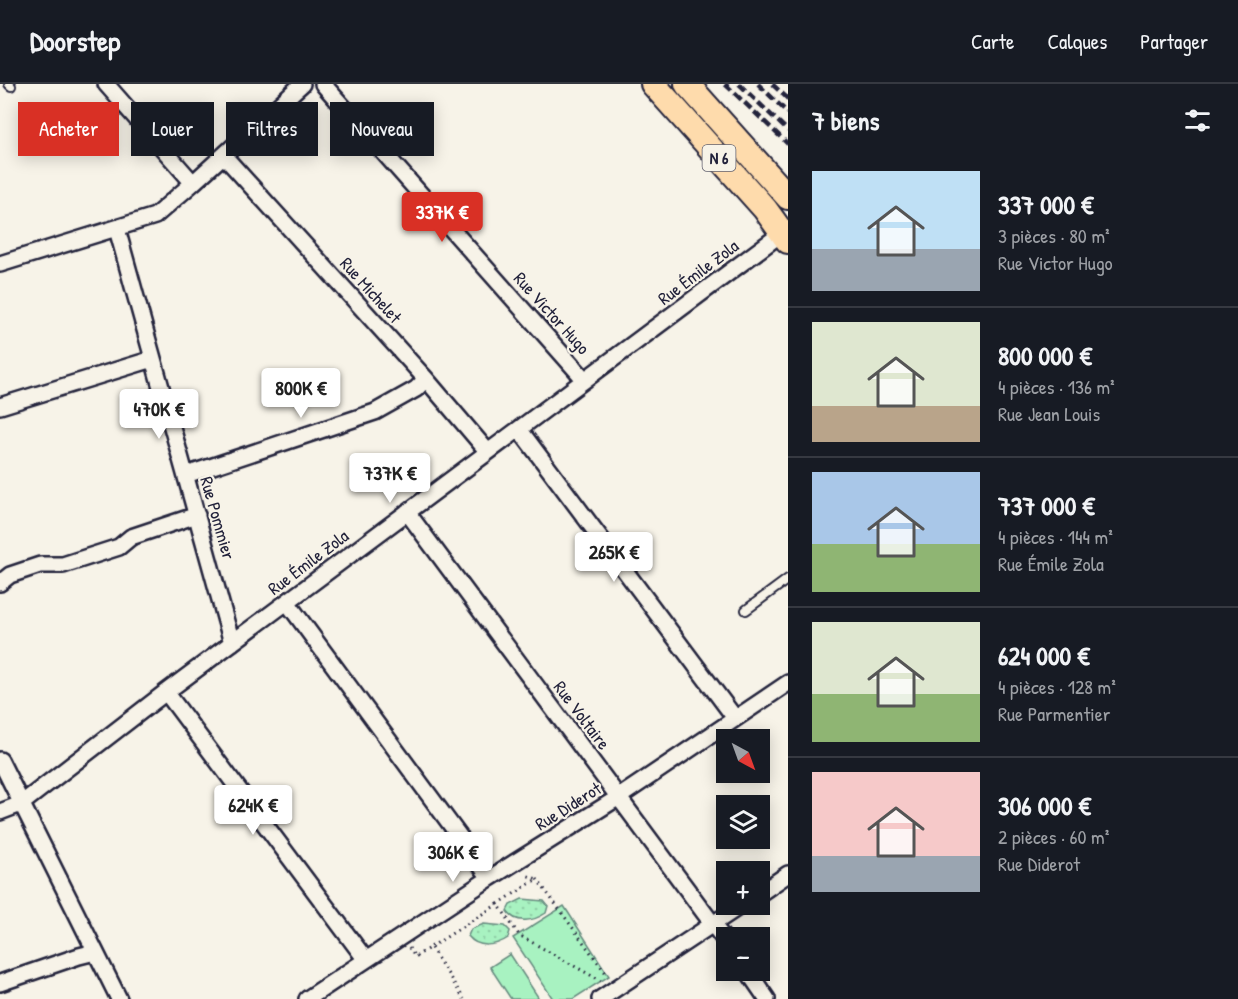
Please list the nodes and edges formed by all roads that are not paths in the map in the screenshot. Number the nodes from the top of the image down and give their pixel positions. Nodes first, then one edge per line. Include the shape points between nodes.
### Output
1 (106, 84) edge
2 (302, 84) edge
3 (323, 84) edge
4 (653, 84) edge
5 (687, 84) edge
6 (224, 156) junction
7 (194, 183) junction
8 (788, 197) edge
9 (117, 229) junction
10 (785, 237) edge
11 (0, 264) edge
12 (153, 359) junction
13 (426, 379) junction
14 (585, 380) junction
15 (0, 406) edge
16 (519, 429) junction
17 (489, 452) junction
18 (186, 475) junction
19 (407, 512) junction
20 (197, 515) junction
21 (788, 579) edge
22 (0, 583) edge
23 (287, 602) junction
24 (746, 610) dead end
25 (232, 643) junction
26 (788, 683) edge
27 (166, 692) junction
28 (735, 718) junction
29 (0, 760) edge
30 (619, 797) junction
31 (21, 804) junction
32 (0, 812) edge
33 (788, 874) edge
34 (490, 878) junction
35 (770, 886) edge
36 (727, 915) edge
37 (713, 925) junction
38 (716, 929) edge
39 (95, 952) junction
40 (366, 960) junction
41 (755, 981) edge
42 (0, 983) edge
43 (119, 999) edge
44 (307, 999) edge
45 (600, 999) edge
46 (767, 999) edge

1 - 7 street
2 - 6 street
3 - 14 street, Rue Victor Hugo
4 - 10 main road, N 6 via 765,209
5 - 8 main road, N 6
6 - 7 street
6 - 13 street, Rue Michelet
7 - 9 street via 155,216
9 - 11 street
9 - 12 street, Rue Pommier
10 - 14 street, Rue Émile Zola
12 - 15 street
12 - 18 street, Rue Pommier
13 - 17 street, Rue Michelet
13 - 18 street via 375,412
14 - 16 street, Rue Émile Zola
16 - 17 street, Rue Émile Zola
16 - 28 street
17 - 19 street, Rue Émile Zola
18 - 20 street, Rue Pommier
19 - 23 street, Rue Émile Zola
19 - 30 street, Rue Voltaire
20 - 22 street via 131,537 119,547 63,565 40,565 10,575
20 - 25 street, Rue Pommier
21 - 24 lane
23 - 25 street, Rue Émile Zola
23 - 34 street
25 - 27 street, Rue Émile Zola
26 - 28 street, Rue Diderot
27 - 31 street, Rue Émile Zola
27 - 40 street
28 - 30 street, Rue Diderot
29 - 31 street
30 - 34 street, Rue Diderot
30 - 37 street, Rue Voltaire
31 - 32 street, Rue Émile Zola
31 - 39 street
33 - 35 street
34 - 40 street, Rue Diderot
36 - 37 street
37 - 38 street, Rue Voltaire
37 - 45 street
39 - 42 street
39 - 43 street
40 - 44 street, Rue Diderot
41 - 46 street

